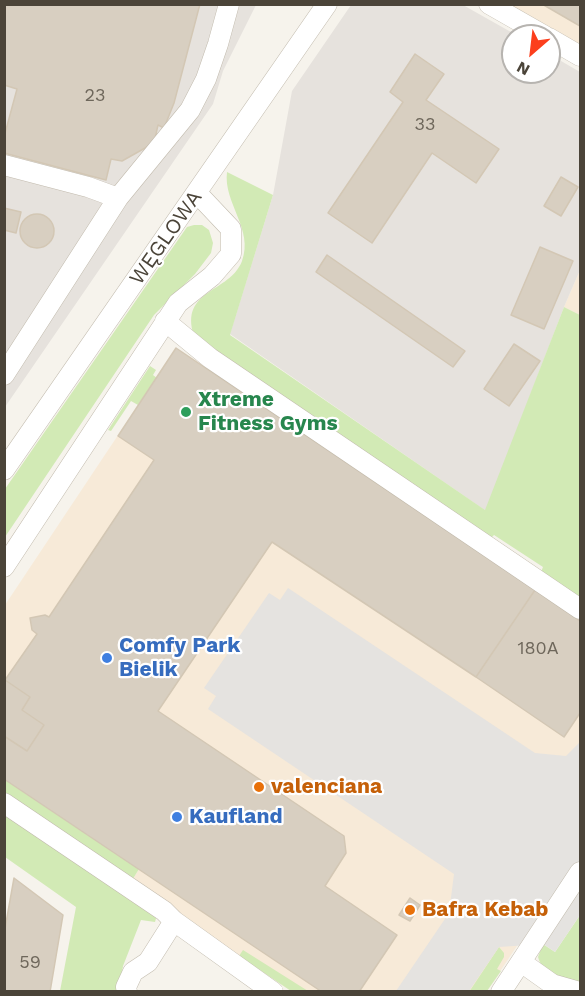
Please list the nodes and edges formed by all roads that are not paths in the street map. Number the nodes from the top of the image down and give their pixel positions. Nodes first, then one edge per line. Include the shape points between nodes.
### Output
1 (229, 4) edge
2 (327, 4) edge
3 (489, 4) edge
4 (524, 24) edge
5 (561, 45) edge
6 (580, 56) edge
7 (4, 165) edge
8 (197, 193) junction
9 (118, 198) junction
10 (165, 321) junction
11 (4, 375) edge
12 (10, 452) edge
13 (4, 470) edge
14 (4, 567) edge
15 (580, 609) edge
16 (4, 803) edge
17 (580, 872) edge
18 (174, 921) junction
19 (521, 962) junction
20 (127, 992) edge
21 (273, 992) edge
22 (501, 992) edge
23 (579, 992) edge

1 - 9 street via 206,79 190,110
2 - 8 street, WĘGLOWA
3 - 4 street
5 - 6 street
7 - 9 street
8 - 10 street via 231,229 231,254 212,276 178,303
8 - 12 street, WĘGLOWA
9 - 11 street
10 - 14 street
10 - 15 street via 210,358
12 - 13 street, WĘGLOWA
16 - 18 street
17 - 19 street
18 - 20 street via 148,962 134,972
18 - 21 street
19 - 22 street
19 - 23 street via 552,984

